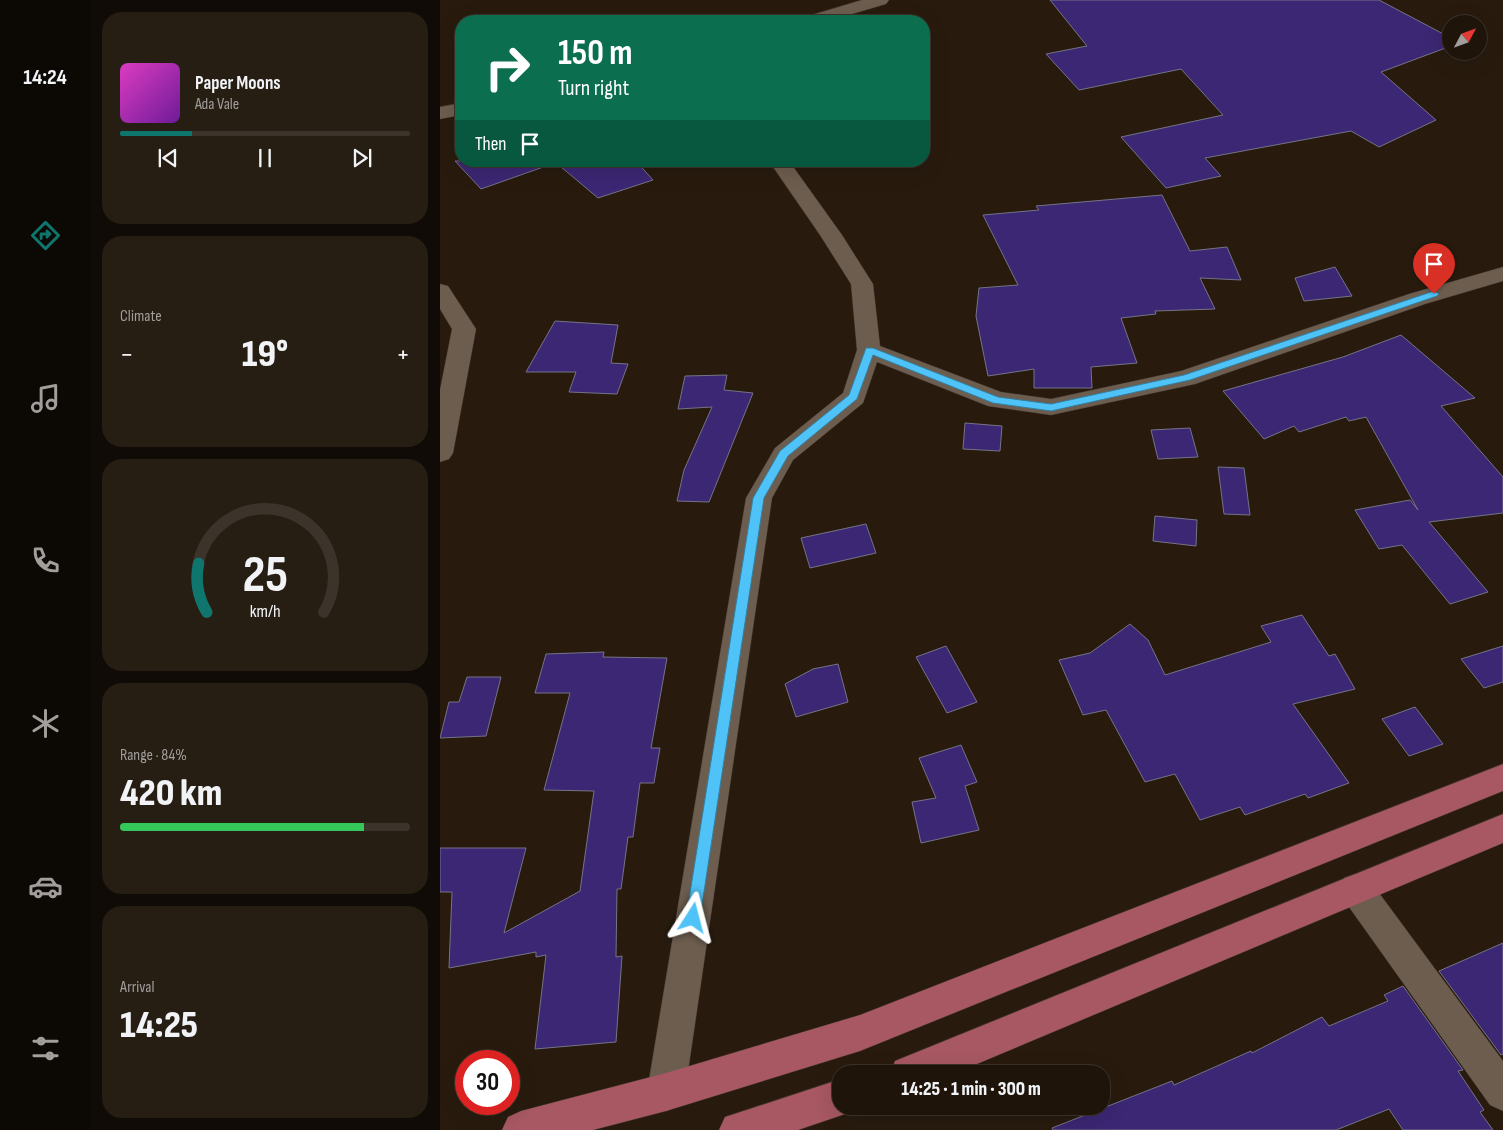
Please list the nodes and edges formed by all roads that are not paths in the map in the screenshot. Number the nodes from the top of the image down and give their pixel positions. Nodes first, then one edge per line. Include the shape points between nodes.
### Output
1 (880, 0) edge
2 (831, 15) edge
3 (455, 109) edge
4 (440, 113) edge
5 (783, 167) edge
6 (1503, 274) edge
7 (440, 290) edge
8 (869, 350) junction
9 (440, 453) edge
10 (1503, 777) edge
11 (1503, 828) edge
12 (1356, 889) junction
13 (930, 1065) edge
14 (666, 1092) junction
15 (1503, 1092) edge
16 (832, 1101) edge
17 (521, 1130) edge
18 (738, 1130) edge

1 - 2 street
3 - 4 street
5 - 8 street via 862,284
6 - 8 street via 1417,299 1186,378 1051,407 997,400
7 - 9 street via 464,329
8 - 14 street via 854,397 784,454 759,498
10 - 14 main road via 860,1033
11 - 12 main road
12 - 13 main road
12 - 15 street
14 - 17 main road
16 - 18 main road

